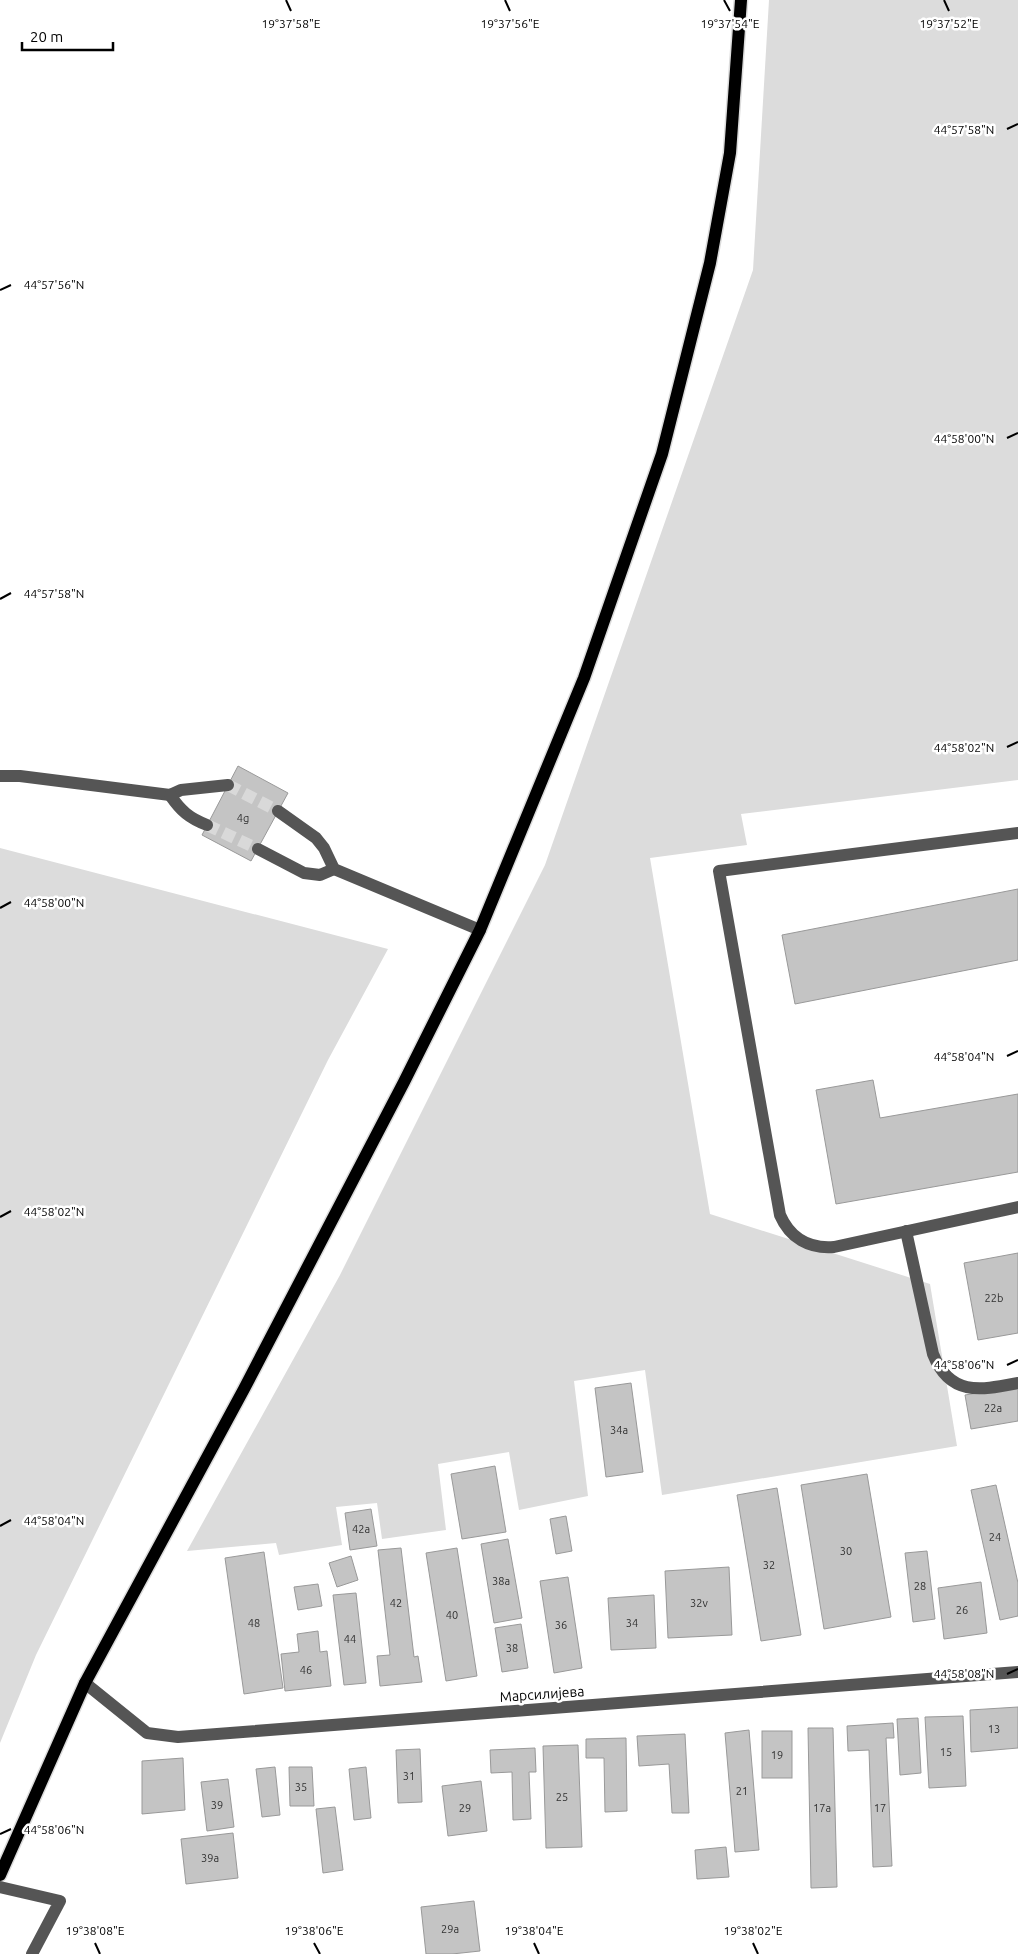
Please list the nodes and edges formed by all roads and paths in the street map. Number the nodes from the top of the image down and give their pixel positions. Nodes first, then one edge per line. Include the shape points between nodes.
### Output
1 (741, 0) edge
2 (0, 776) edge
3 (228, 785) tunnel mouth
4 (170, 795) junction
5 (278, 811) tunnel mouth
6 (207, 825) tunnel mouth
7 (1018, 832) edge
8 (258, 849) tunnel mouth
9 (334, 869) junction
10 (480, 930) junction
11 (1018, 1206) edge
12 (906, 1231) junction
13 (1018, 1383) edge
14 (1018, 1672) edge
15 (85, 1684) junction
16 (0, 1876) edge
17 (0, 1887) edge
18 (32, 1954) edge

1 - 10 main road via 730,153 710,263 662,454 584,678
2 - 4 street
3 - 4 street via 181,790
4 - 6 street via 191,818
5 - 9 street via 316,838
7 - 12 street via 718,871 780,1216 785,1226 801,1241 822,1248
8 - 9 street via 304,873 320,875
9 - 10 street
10 - 15 main road via 244,1389
11 - 12 street
12 - 13 street via 933,1354 945,1375 964,1387 986,1389
14 - 15 street, Марсилијева via 178,1737 147,1733
15 - 16 main road
17 - 18 street via 60,1902

